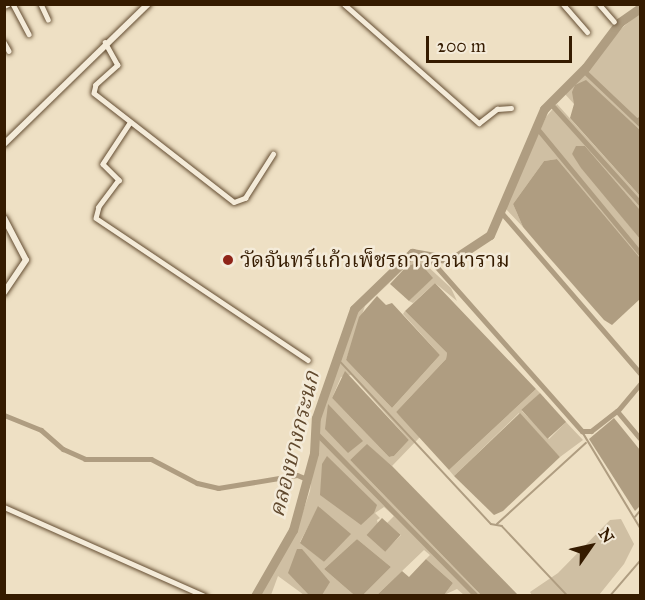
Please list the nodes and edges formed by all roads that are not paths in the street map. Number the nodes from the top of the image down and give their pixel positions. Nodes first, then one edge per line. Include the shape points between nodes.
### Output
1 (14, 4) edge
2 (41, 4) edge
3 (148, 4) edge
4 (344, 4) edge
5 (563, 4) edge
6 (599, 4) edge
7 (48, 19) dead end
8 (614, 21) dead end
9 (587, 32) dead end
10 (29, 34) dead end
11 (4, 42) edge
12 (105, 42) junction
13 (9, 51) dead end
14 (511, 108) dead end
15 (130, 123) junction
16 (4, 144) edge
17 (273, 154) dead end
18 (4, 218) edge
19 (4, 293) edge
20 (308, 360) dead end
21 (4, 507) edge
22 (205, 596) edge

1 - 10 street
2 - 7 street
3 - 12 street
4 - 14 street via 479,123 496,109
5 - 9 street
6 - 8 street
11 - 13 street
12 - 15 street via 118,65 96,85 94,93
12 - 16 street
15 - 17 street via 234,202 245,198
15 - 20 street via 103,164 118,180 96,218
18 - 19 street via 26,260
21 - 22 street

